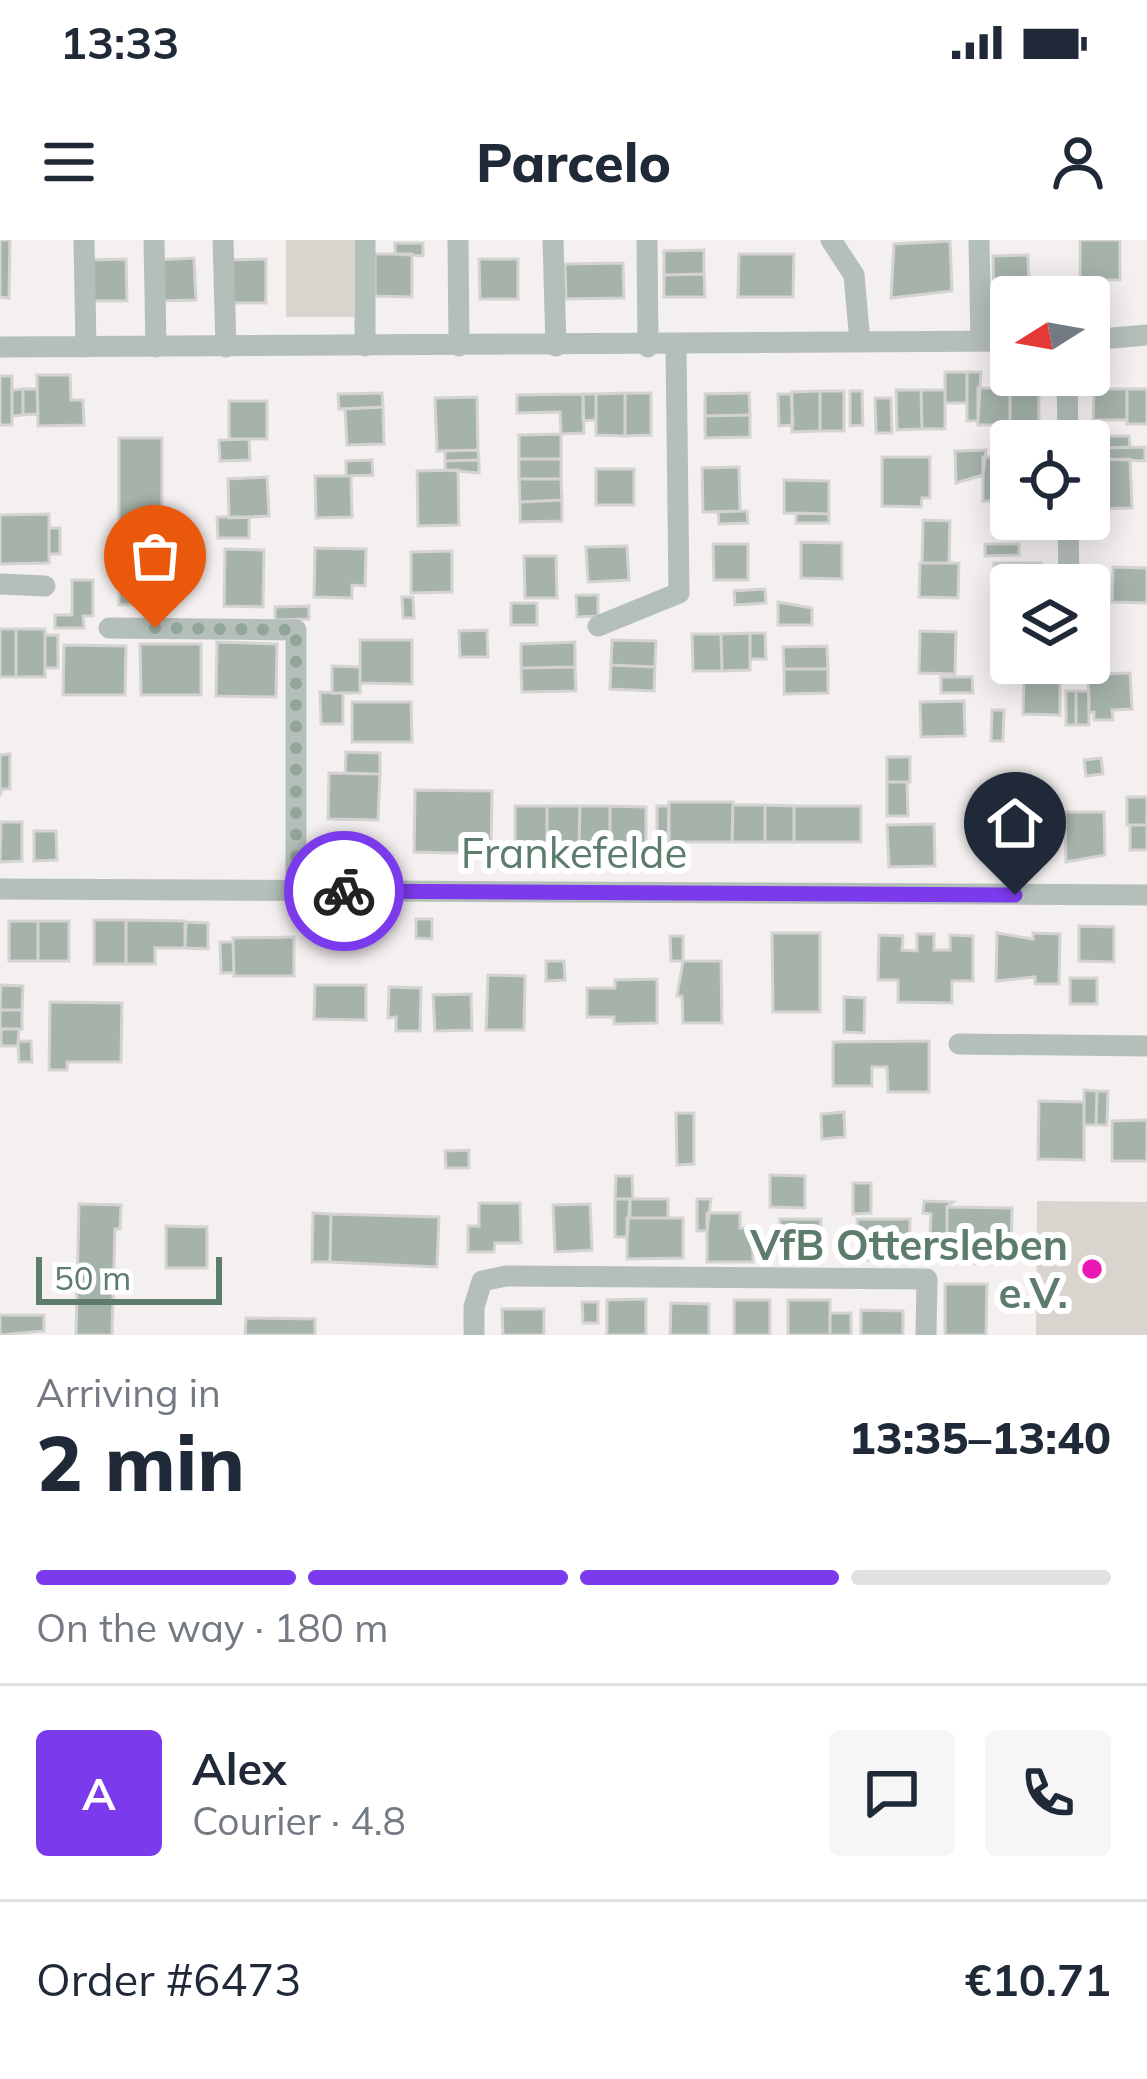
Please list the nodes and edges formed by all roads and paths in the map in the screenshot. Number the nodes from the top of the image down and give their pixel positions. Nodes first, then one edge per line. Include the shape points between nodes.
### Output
1 (84, 240) edge
2 (154, 240) edge
3 (223, 240) edge
4 (365, 240) edge
5 (458, 240) edge
6 (553, 240) edge
7 (647, 240) edge
8 (831, 240) edge
9 (979, 240) edge
10 (1147, 335) edge
11 (1110, 338) edge
12 (981, 341) junction
13 (990, 341) edge
14 (860, 342) junction
15 (86, 346) junction
16 (156, 346) junction
17 (365, 346) junction
18 (459, 346) junction
19 (556, 346) junction
20 (0, 347) edge
21 (226, 347) junction
22 (648, 347) junction
23 (676, 347) junction
24 (0, 584) edge
25 (45, 586) dead end
26 (598, 626) dead end
27 (109, 628) dead end
28 (0, 889) edge
29 (296, 890) junction
30 (1147, 895) edge
31 (959, 1044) dead end
32 (1147, 1046) edge
33 (474, 1335) edge
34 (926, 1335) edge

1 - 15 street
2 - 16 street
3 - 21 street
4 - 17 street
5 - 18 street
6 - 19 street
7 - 22 street
8 - 14 street via 854,275
9 - 12 street
10 - 11 street
12 - 13 street
12 - 14 street
14 - 23 street
15 - 16 street
15 - 20 street
16 - 21 street
17 - 18 street
17 - 21 street
18 - 19 street
19 - 22 street
22 - 23 street
23 - 26 street via 679,593
24 - 25 street
27 - 29 street via 296,630
28 - 29 street, Frankefelde
29 - 30 street, Frankefelde
31 - 32 street
33 - 34 street via 482,1281 506,1276 927,1279

